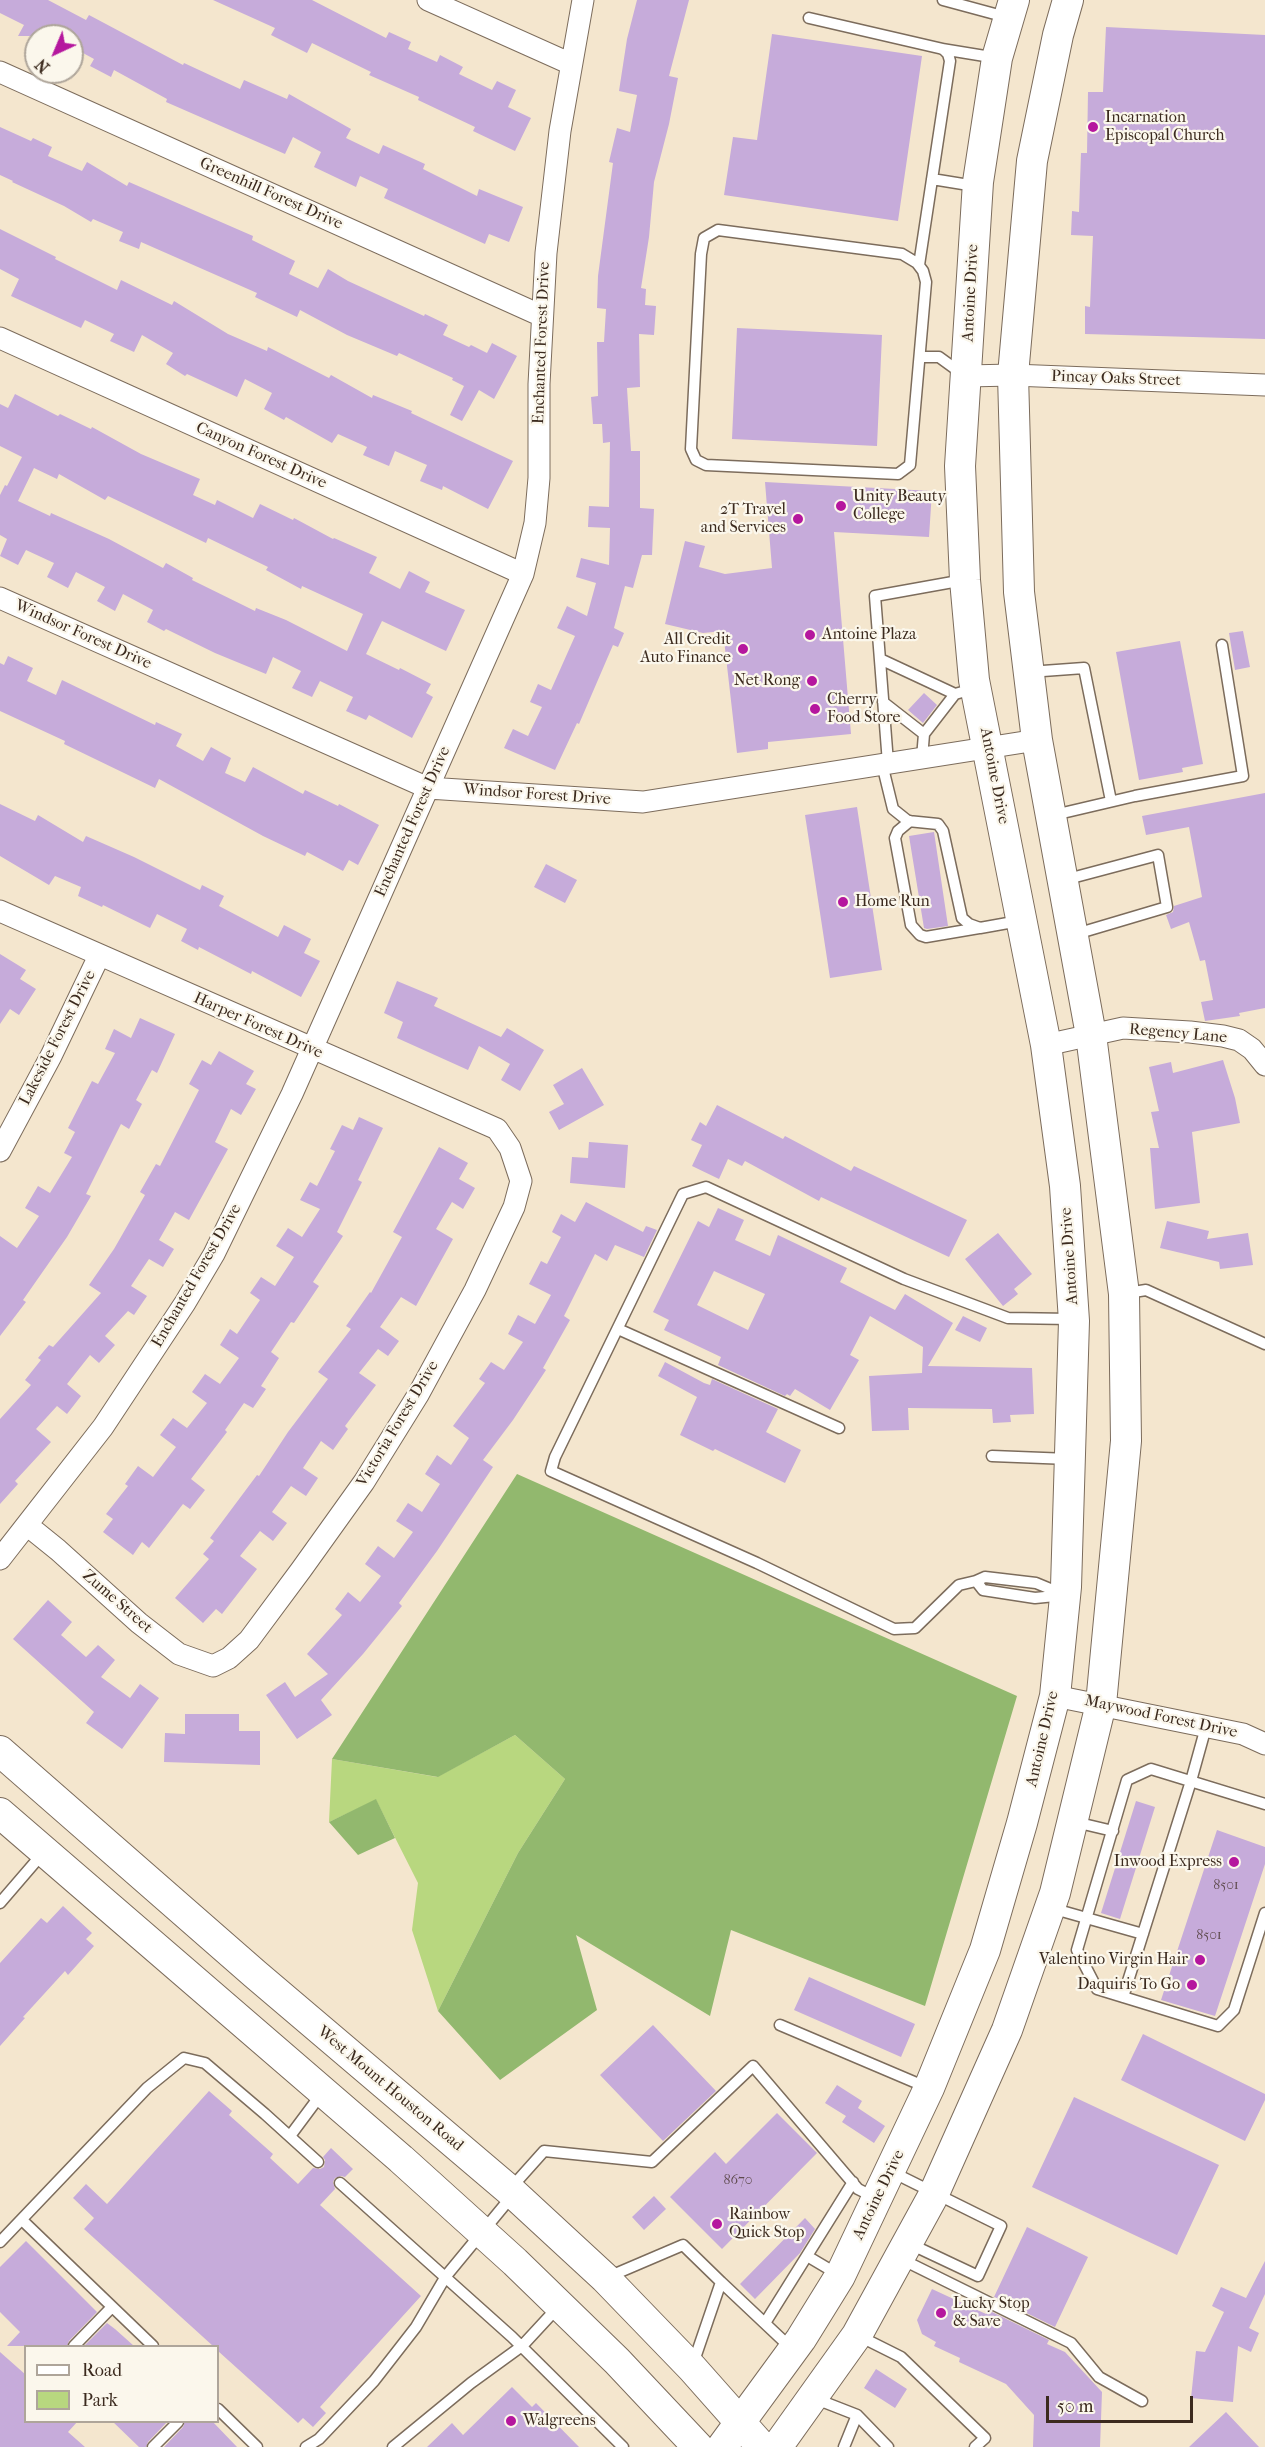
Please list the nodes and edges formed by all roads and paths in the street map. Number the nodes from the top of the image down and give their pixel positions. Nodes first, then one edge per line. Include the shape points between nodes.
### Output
1 (428, 0) edge
2 (583, 0) edge
3 (943, 0) edge
4 (1068, 0) edge
5 (1012, 9) edge
6 (809, 18) dead end
7 (942, 49) junction
8 (997, 58) junction
9 (571, 64) junction
10 (0, 72) edge
11 (932, 179) junction
12 (978, 187) junction
13 (918, 265) junction
14 (542, 316) junction
15 (0, 339) edge
16 (920, 357) junction
17 (1013, 375) junction
18 (966, 376) junction
19 (1265, 385) edge
20 (523, 574) junction
21 (965, 580) junction
22 (0, 598) edge
23 (1222, 645) dead end
24 (880, 659) junction
25 (1029, 672) junction
26 (966, 691) junction
27 (884, 702) junction
28 (924, 734) junction
29 (1037, 740) junction
30 (989, 747) junction
31 (922, 758) junction
32 (885, 764) junction
33 (428, 788) junction
34 (1111, 801) junction
35 (1051, 816) junction
36 (909, 821) junction
37 (1063, 880) junction
38 (0, 911) edge
39 (1022, 920) junction
40 (980, 928) junction
41 (1072, 935) junction
42 (99, 956) junction
43 (1091, 1035) junction
44 (1046, 1045) junction
45 (311, 1050) junction
46 (1265, 1065) edge
47 (510, 1148) joint
48 (0, 1151) edge
49 (1124, 1308) junction
50 (1074, 1319) junction
51 (618, 1329) junction
52 (1265, 1344) edge
53 (839, 1428) dead end
54 (992, 1456) dead end
55 (1070, 1460) junction
56 (27, 1525) junction
57 (0, 1559) edge
58 (1065, 1595) junction
59 (213, 1666) joint
60 (1055, 1696) junction
61 (1101, 1704) junction
62 (1206, 1727) junction
63 (1265, 1744) edge
64 (0, 1751) edge
65 (1191, 1781) junction
66 (1265, 1804) edge
67 (0, 1813) edge
68 (1073, 1821) junction
69 (1113, 1831) junction
70 (45, 1851) junction
71 (0, 1903) edge
72 (1050, 1908) junction
73 (1265, 1913) edge
74 (1088, 1918) junction
75 (1143, 1934) junction
76 (1123, 1997) junction
77 (780, 2025) dead end
78 (929, 2088) junction
79 (323, 2092) junction
80 (290, 2136) junction
81 (318, 2162) dead end
82 (890, 2172) junction
83 (853, 2182) junction
84 (340, 2183) dead end
85 (511, 2193) junction
86 (934, 2193) junction
87 (877, 2199) junction
88 (22, 2220) junction
89 (482, 2233) junction
90 (0, 2242) edge
91 (903, 2251) junction
92 (807, 2256) junction
93 (446, 2276) junction
94 (840, 2276) junction
95 (605, 2278) junction
96 (721, 2282) junction
97 (560, 2306) junction
98 (112, 2307) junction
99 (765, 2323) junction
100 (857, 2335) junction
101 (75, 2345) edge
102 (152, 2345) edge
103 (522, 2346) junction
104 (793, 2350) junction
105 (692, 2367) junction
106 (813, 2398) junction
107 (1143, 2401) dead end
108 (219, 2410) edge
109 (857, 2415) junction
110 (740, 2421) junction
111 (176, 2423) edge
112 (153, 2447) edge
113 (257, 2447) edge
114 (306, 2447) edge
115 (393, 2447) edge
116 (623, 2447) edge
117 (698, 2447) edge
118 (722, 2447) edge
119 (762, 2447) edge
120 (777, 2447) edge
121 (844, 2447) edge
122 (888, 2447) edge
123 (975, 2447) edge

1 - 9 street
2 - 9 street, Enchanted Forest Drive
3 - 5 lane
4 - 17 main road via 1032,161
5 - 8 main road, Antoine Drive
6 - 7 lane
7 - 8 lane
7 - 11 lane via 950,61
8 - 12 main road, Antoine Drive
9 - 14 street, Enchanted Forest Drive via 546,254
10 - 14 street, Greenhill Forest Drive
11 - 12 lane
11 - 13 lane
12 - 18 main road, Antoine Drive
13 - 16 lane via 926,282
13 - 16 lane via 902,254 718,230 704,238 691,449 696,460 706,465 898,474 910,465
14 - 20 street, Enchanted Forest Drive via 539,478 535,523
15 - 20 street, Canyon Forest Drive
16 - 18 lane via 939,357
17 - 18 street, Pincay Oaks Street
17 - 19 street, Pincay Oaks Street
17 - 25 main road via 1019,592
18 - 21 main road, Antoine Drive via 960,466
20 - 33 street, Enchanted Forest Drive
21 - 24 lane via 875,596
21 - 26 main road, Antoine Drive
22 - 33 street, Windsor Forest Drive
23 - 34 lane via 1243,776
24 - 26 lane
24 - 27 lane
25 - 29 main road
25 - 34 lane via 1083,668
26 - 28 lane
26 - 30 main road, Antoine Drive
27 - 28 lane
27 - 32 lane
28 - 31 lane
29 - 30 street, Windsor Forest Drive
29 - 35 main road
30 - 31 street, Windsor Forest Drive
30 - 39 main road, Antoine Drive
31 - 32 street, Windsor Forest Drive
32 - 33 street, Windsor Forest Drive via 643,802
32 - 36 lane via 893,808
33 - 45 street, Enchanted Forest Drive
34 - 35 lane
35 - 37 main road
36 - 40 lane via 938,824 943,831 962,918
36 - 40 lane via 895,838 911,926 926,937
37 - 41 main road
37 - 41 lane via 1158,855 1167,907
38 - 42 street, Harper Forest Drive
39 - 40 lane
39 - 44 main road, Antoine Drive
41 - 43 main road
42 - 45 street, Harper Forest Drive
42 - 48 street, Lakeside Forest Drive
43 - 44 street, Regency Lane
43 - 46 street, Regency Lane via 1123,1028 1223,1036 1239,1040
43 - 49 main road
44 - 50 main road, Antoine Drive via 1065,1186
45 - 47 street, Harper Forest Drive via 496,1129
45 - 56 street, Enchanted Forest Drive via 208,1264 103,1427
47 - 59 street, Victoria Forest Drive via 521,1181 514,1207 475,1290 418,1395 364,1482 249,1640
49 - 50 main road
49 - 52 lane via 1146,1290
49 - 61 main road via 1126,1441
50 - 51 lane via 1008,1318 904,1279 706,1187 683,1194
50 - 55 main road, Antoine Drive
51 - 53 lane
51 - 58 lane via 551,1471 894,1629 915,1628 959,1585 976,1581 983,1590 992,1592 1035,1598
54 - 55 lane
55 - 58 main road, Antoine Drive
56 - 57 street, Enchanted Forest Drive
56 - 59 street, Zume Street via 179,1654
58 - 60 main road, Antoine Drive
60 - 61 street, Maywood Forest Drive
60 - 78 main road, Antoine Drive via 985,1950
61 - 62 street, Maywood Forest Drive
61 - 68 main road
62 - 63 street, Maywood Forest Drive via 1243,1734
62 - 65 lane
64 - 85 main road, West Mount Houston Road
65 - 66 lane
65 - 69 lane via 1151,1769 1127,1780
65 - 75 lane
67 - 70 main road
68 - 69 lane
68 - 72 main road
69 - 74 lane
70 - 71 lane
70 - 79 main road
72 - 74 lane
72 - 86 main road via 1007,2030
73 - 76 lane via 1234,2010 1218,2026
74 - 75 lane
74 - 76 lane via 1077,1950 1097,1989
75 - 76 lane
77 - 78 lane
78 - 82 main road, Antoine Drive
79 - 80 lane
79 - 89 main road
80 - 81 lane
80 - 88 lane via 205,2063 184,2058 147,2088
82 - 86 lane
82 - 87 main road, Antoine Drive
83 - 85 lane via 753,2066 652,2162 544,2151
83 - 87 lane
83 - 92 lane
84 - 93 lane
85 - 89 lane
85 - 95 main road, West Mount Houston Road
86 - 91 main road
86 - 91 lane via 1000,2226 978,2276
87 - 94 main road, Antoine Drive
88 - 90 lane
88 - 98 lane
89 - 93 lane
89 - 97 main road
91 - 100 main road
91 - 107 lane via 1071,2343 1099,2377
92 - 94 lane
92 - 99 lane
93 - 103 lane
93 - 114 lane via 416,2327 374,2381 319,2439
94 - 104 main road, Antoine Drive
95 - 96 lane via 683,2245
95 - 105 main road, West Mount Houston Road
96 - 99 lane
96 - 105 lane
97 - 103 lane
97 - 117 main road
98 - 101 lane
98 - 102 lane
99 - 104 lane
100 - 106 main road
100 - 123 lane via 910,2365 985,2438
103 - 115 lane
103 - 116 lane
104 - 110 main road, Antoine Drive
105 - 110 main road, West Mount Houston Road
106 - 109 lane
106 - 120 main road
108 - 113 lane
109 - 121 lane
109 - 122 lane
110 - 118 main road, Antoine Drive
110 - 119 main road, West Mount Houston Road
111 - 112 lane

